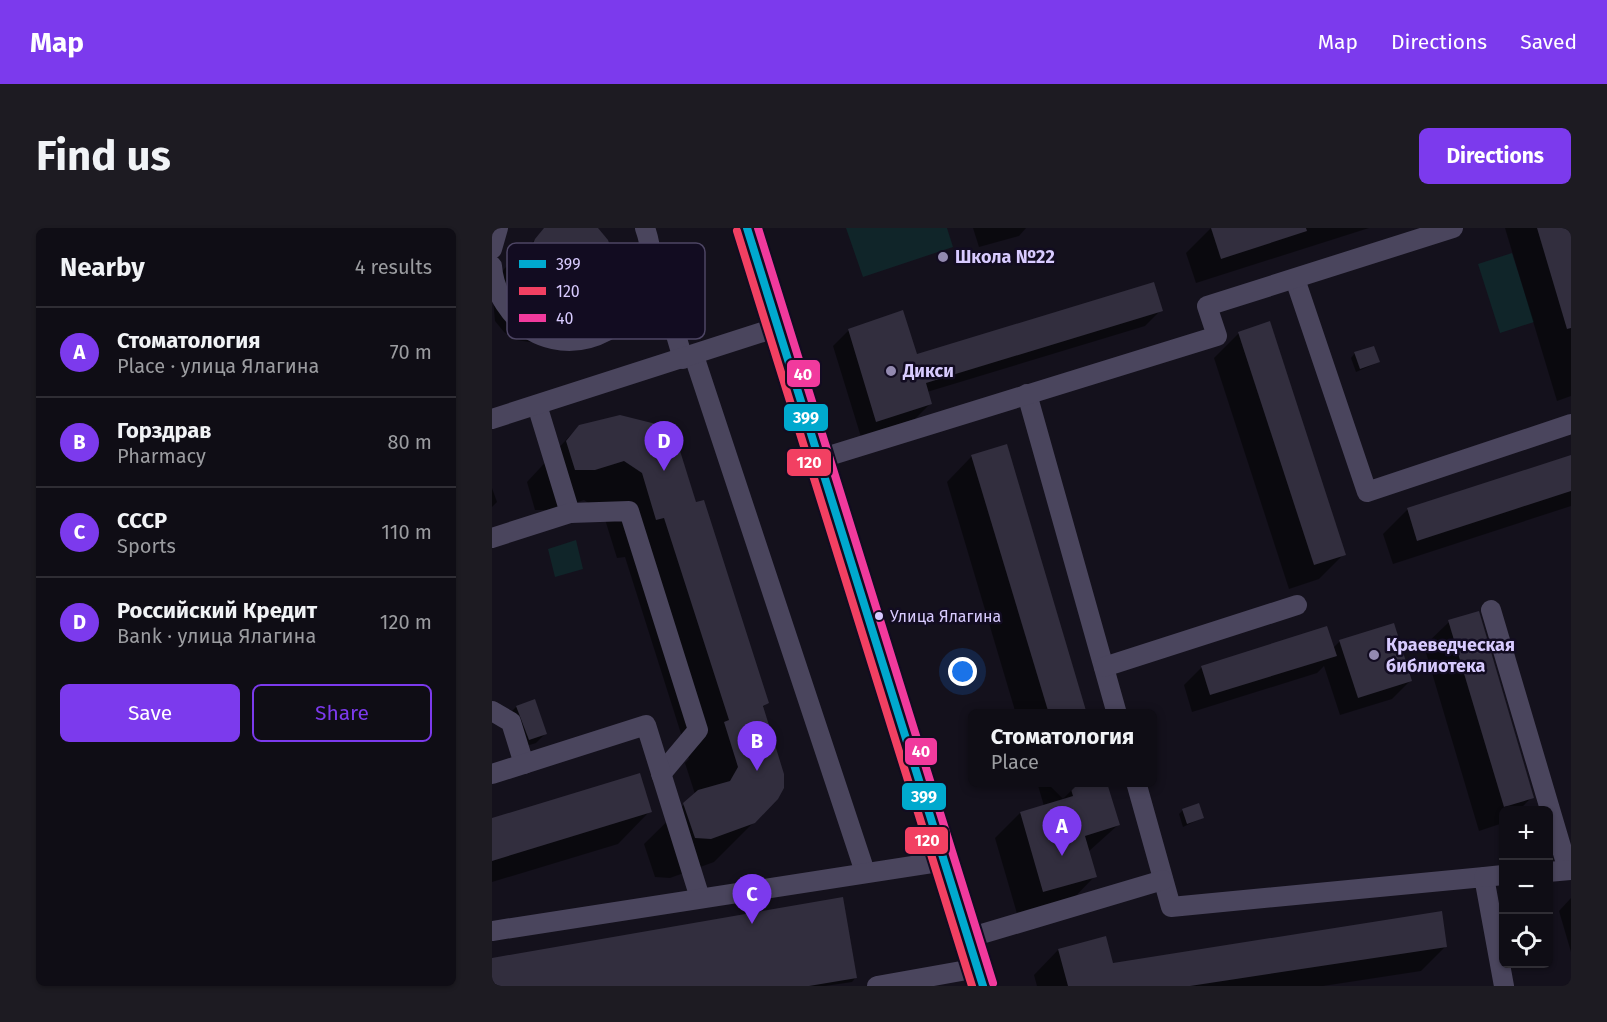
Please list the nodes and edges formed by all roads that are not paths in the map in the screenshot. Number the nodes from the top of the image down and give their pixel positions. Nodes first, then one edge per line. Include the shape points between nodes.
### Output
1 (498, 228) edge
2 (645, 228) edge
3 (747, 228) edge
4 (1453, 228) edge
5 (649, 243) edge
6 (492, 249) edge
7 (492, 266) edge
8 (1294, 279) junction
9 (507, 308) edge
10 (778, 327) junction
11 (562, 339) edge
12 (580, 339) edge
13 (682, 339) edge
14 (689, 357) junction
15 (1027, 394) junction
16 (537, 405) junction
17 (492, 419) edge
18 (1571, 424) edge
19 (819, 459) junction
20 (570, 513) junction
21 (492, 538) edge
22 (1297, 605) dead end
23 (1491, 610) dead end
24 (1104, 667) junction
25 (1116, 709) edge
26 (492, 711) edge
27 (524, 764) junction
28 (492, 774) edge
29 (661, 774) junction
30 (1137, 787) edge
31 (945, 861) junction
32 (1570, 870) edge
33 (865, 872) junction
34 (1553, 872) edge
35 (1499, 875) edge
36 (1484, 877) junction
37 (1163, 880) junction
38 (700, 898) junction
39 (492, 931) edge
40 (968, 938) junction
41 (980, 977) edge
42 (876, 986) edge
43 (1504, 986) edge

1 - 6 street
2 - 5 street
3 - 10 street
4 - 8 street
7 - 9 street via 499,295
8 - 15 street via 1207,306 1216,336
8 - 18 street via 1367,492
10 - 14 street
10 - 19 street
11 - 12 street
13 - 14 street
14 - 16 street
14 - 33 street
15 - 19 street
15 - 24 street
16 - 17 street
16 - 20 street
19 - 31 street
20 - 21 street
20 - 29 street via 629,511 698,730
22 - 24 street
23 - 32 street
24 - 25 street
26 - 27 street via 511,722
27 - 28 street
27 - 29 street via 645,725
29 - 38 street
30 - 37 street
31 - 33 street
31 - 40 street
32 - 34 street
33 - 38 street
35 - 36 street
36 - 37 street via 1171,907
36 - 43 street
37 - 40 street
38 - 39 street
40 - 41 street
41 - 42 street

